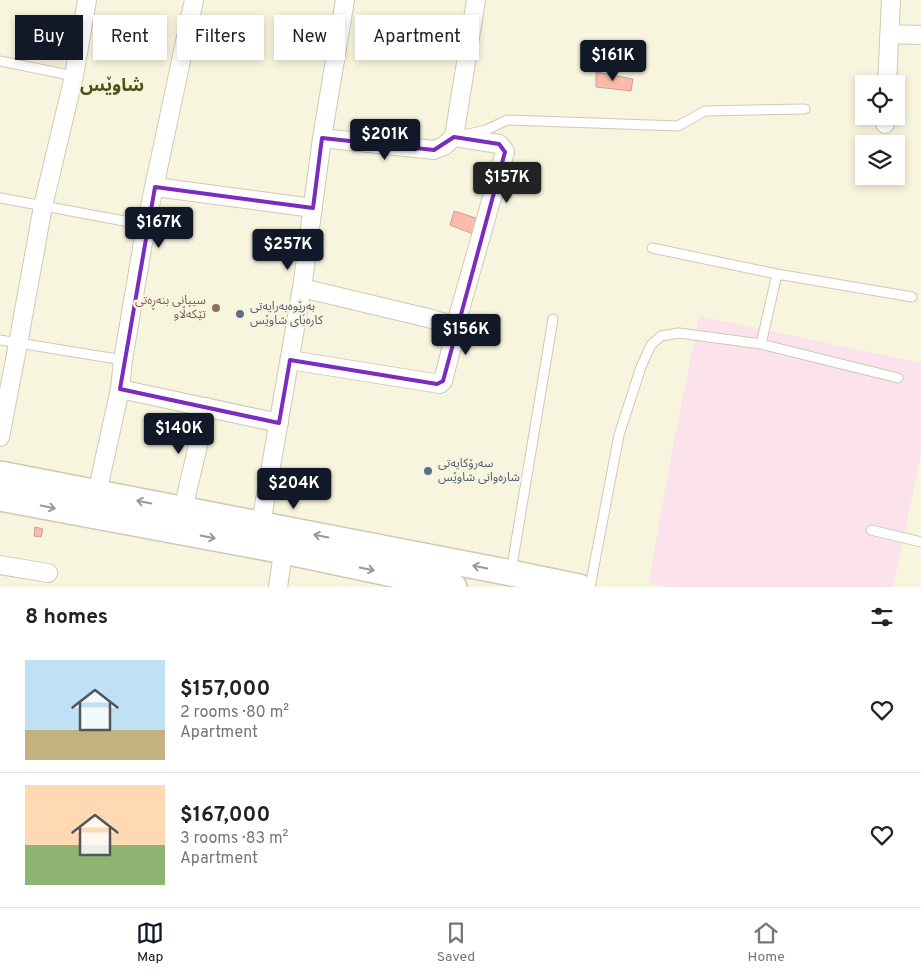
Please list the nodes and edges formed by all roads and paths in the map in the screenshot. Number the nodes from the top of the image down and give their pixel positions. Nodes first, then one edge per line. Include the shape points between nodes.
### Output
1 (87, 0) edge
2 (194, 0) edge
3 (345, 0) edge
4 (476, 0) edge
5 (891, 0) edge
6 (890, 34) junction
7 (921, 35) edge
8 (0, 61) edge
9 (888, 75) edge
10 (74, 76) junction
11 (805, 109) dead end
12 (454, 137) junction
13 (322, 138) junction
14 (155, 186) junction
15 (0, 198) edge
16 (43, 206) junction
17 (313, 208) junction
18 (146, 226) junction
19 (652, 248) dead end
20 (777, 274) junction
21 (302, 288) junction
22 (912, 297) dead end
23 (553, 319) dead end
24 (455, 327) junction
25 (0, 340) edge
26 (18, 344) junction
27 (761, 344) junction
28 (123, 360) junction
29 (290, 360) junction
30 (898, 378) dead end
31 (120, 389) junction
32 (207, 407) junction
33 (279, 423) junction
34 (0, 437) edge
35 (0, 474) edge
36 (97, 493) junction
37 (0, 498) edge
38 (183, 509) junction
39 (871, 530) dead end
40 (259, 535) junction
41 (285, 540) junction
42 (921, 542) edge
43 (0, 565) edge
44 (48, 573) dead end
45 (511, 573) junction
46 (412, 583) edge
47 (278, 587) edge
48 (454, 587) edge
49 (579, 587) edge
50 (590, 587) edge

1 - 10 street
2 - 14 street
3 - 13 street
4 - 12 street
5 - 6 street
6 - 7 street
6 - 9 street
8 - 10 lane
10 - 16 street
11 - 12 lane via 705,111 678,126 507,120 486,130
12 - 13 street via 434,150
12 - 24 street via 499,144 505,152
13 - 17 street
14 - 17 street
14 - 18 street
15 - 16 lane
16 - 18 lane
16 - 26 street
17 - 21 street
18 - 28 street
19 - 20 lane
20 - 22 lane
20 - 27 lane
21 - 24 street
21 - 29 street
23 - 45 lane
24 - 29 street via 440,384
25 - 26 lane
26 - 28 lane
26 - 34 street
27 - 30 lane
27 - 50 lane via 679,333 661,336 651,345 619,434
28 - 31 street
29 - 33 street
31 - 32 street
31 - 36 street
32 - 33 street
32 - 38 street
33 - 40 street
35 - 36 street
38 -> 36 street
37 -> 40 street
38 - 40 street
39 - 42 lane
40 - 41 street
45 -> 41 street
41 -> 46 street
41 - 47 street
43 - 44 street
45 - 49 street
46 - 48 street

